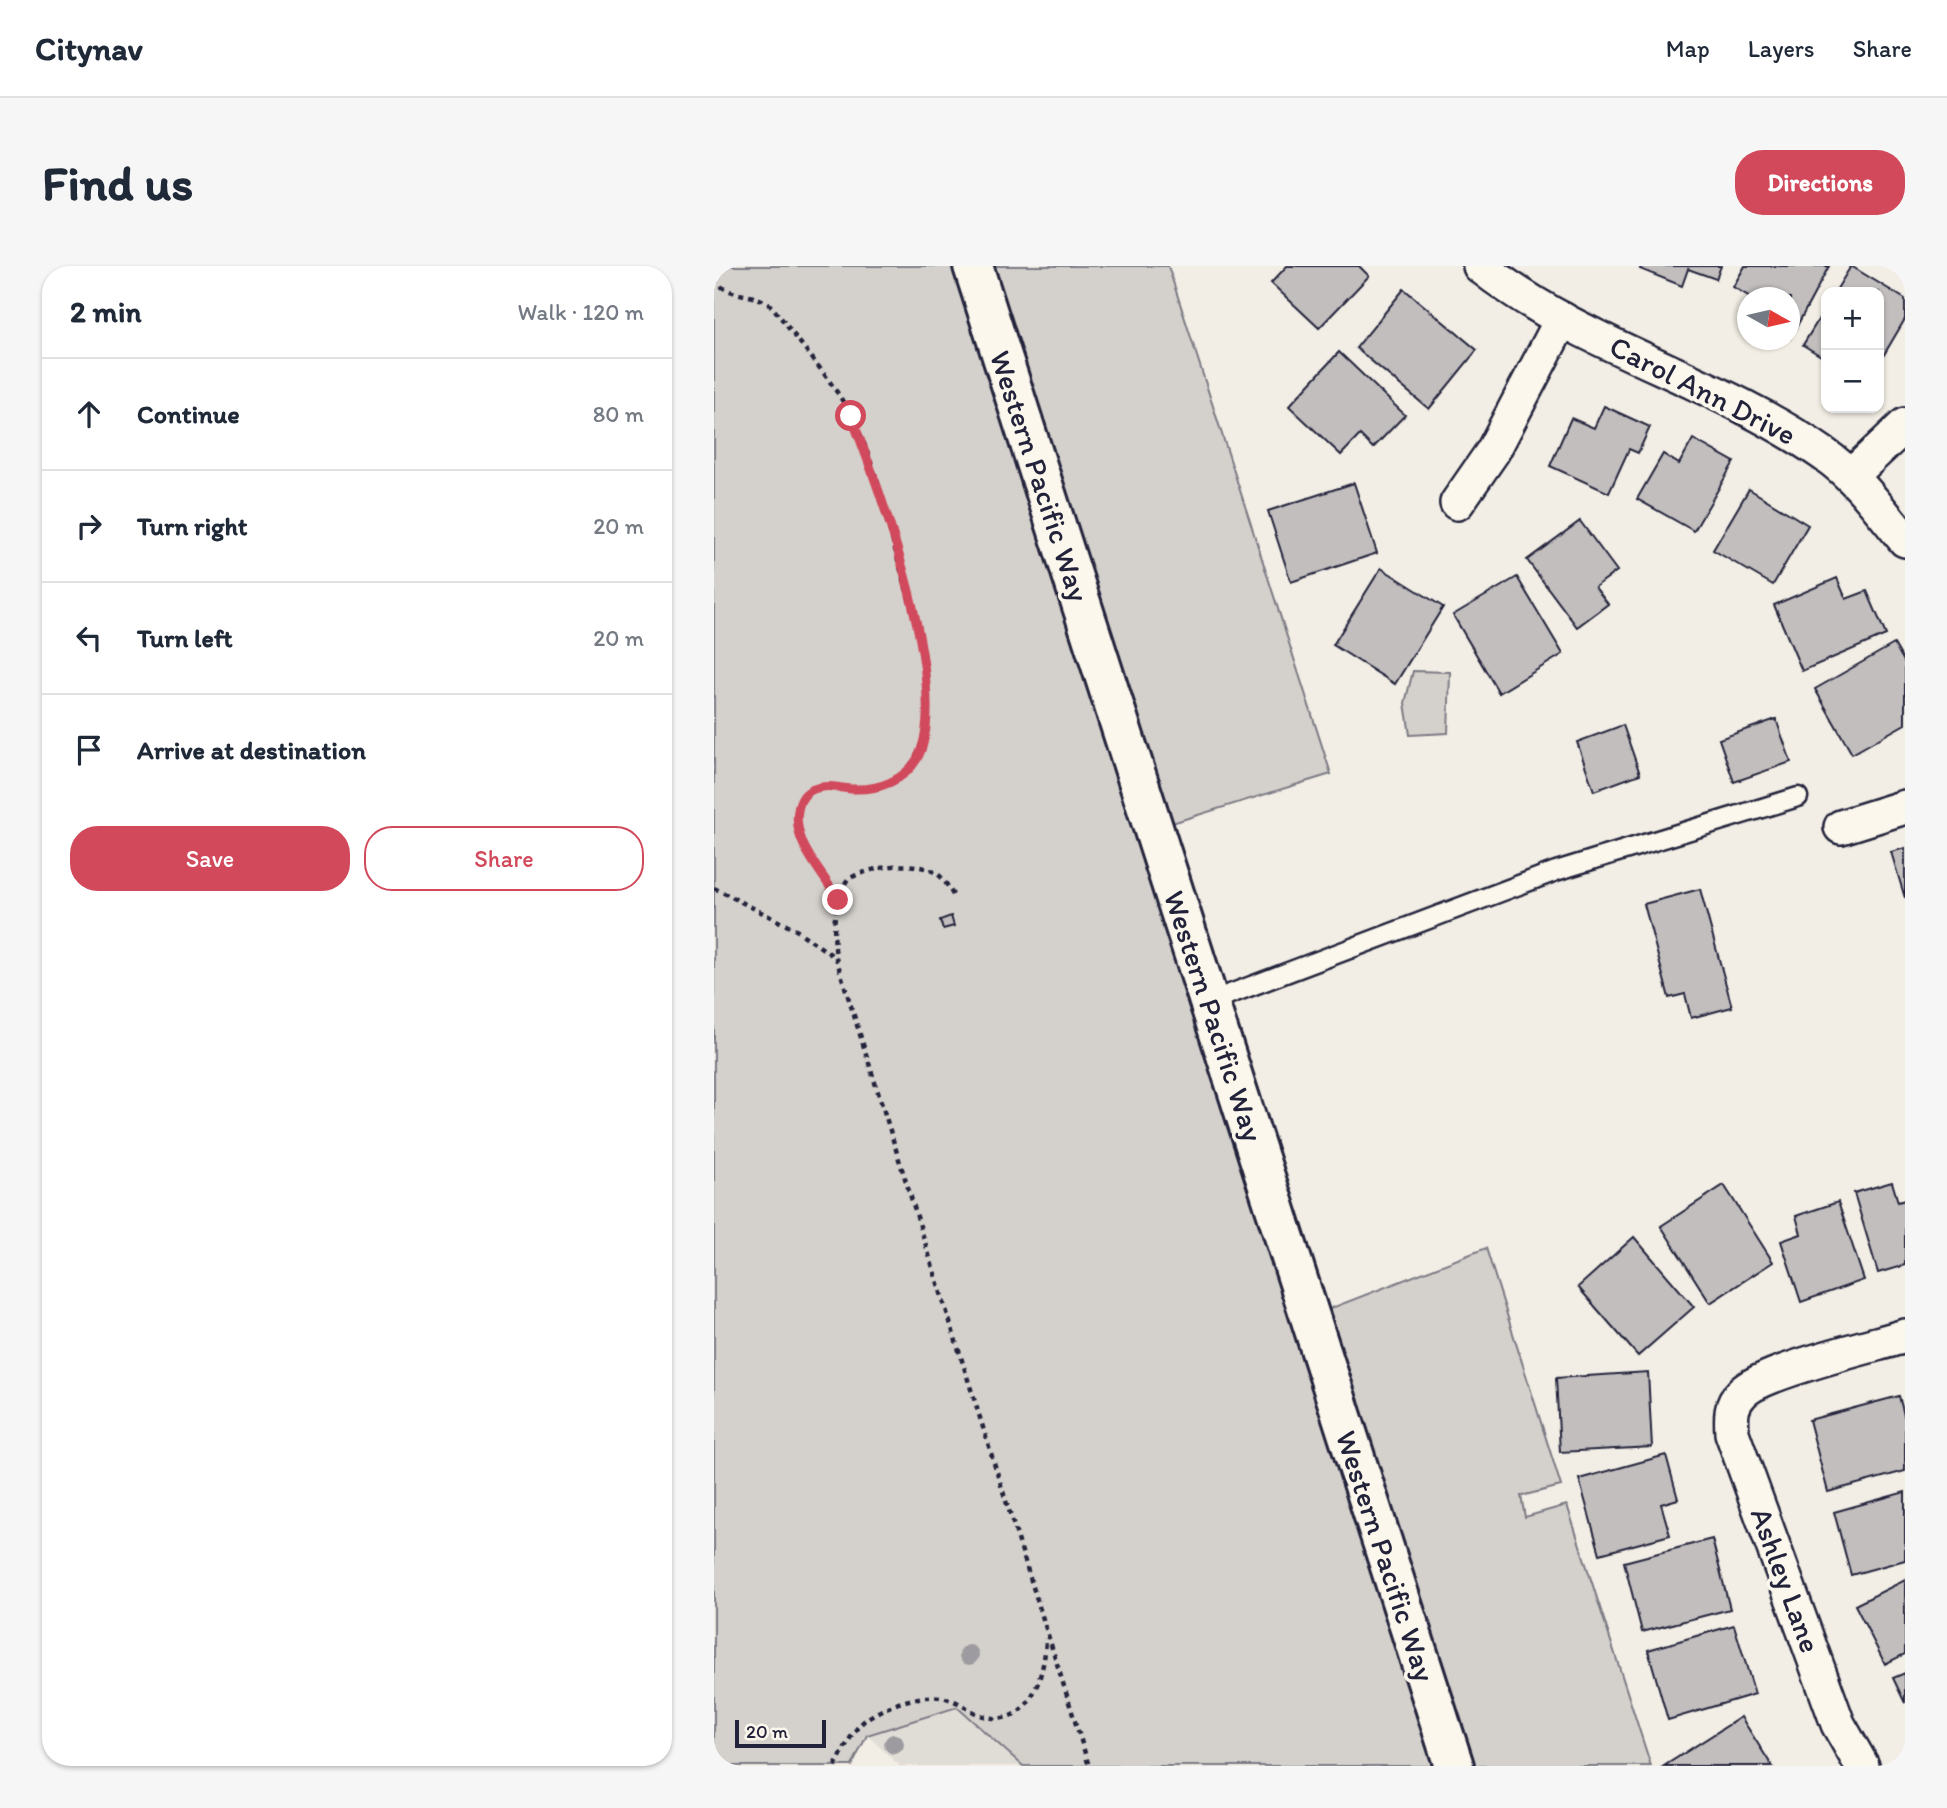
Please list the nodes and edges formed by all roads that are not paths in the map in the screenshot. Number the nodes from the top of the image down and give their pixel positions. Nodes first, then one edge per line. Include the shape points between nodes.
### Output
1 (973, 266) edge
2 (1480, 266) edge
3 (1562, 319) junction
4 (1905, 425) edge
5 (1851, 476) junction
6 (1457, 503) dead end
7 (1905, 540) edge
8 (1798, 797) dead end
9 (1905, 807) edge
10 (1841, 827) dead end
11 (1209, 1002) junction
12 (1905, 1336) edge
13 (1454, 1766) edge
14 (1862, 1766) edge

1 - 11 street, Western Pacific Way
2 - 3 street, Carol Ann Drive
3 - 5 street, Carol Ann Drive via 1747,406
3 - 6 street via 1493,451
4 - 5 street
5 - 7 street, Carol Ann Drive
8 - 11 lane via 1556,871
9 - 10 street
11 - 13 street, Western Pacific Way
12 - 14 street, Ashley Lane via 1781,1373 1742,1392 1730,1411 1732,1433 1838,1724

